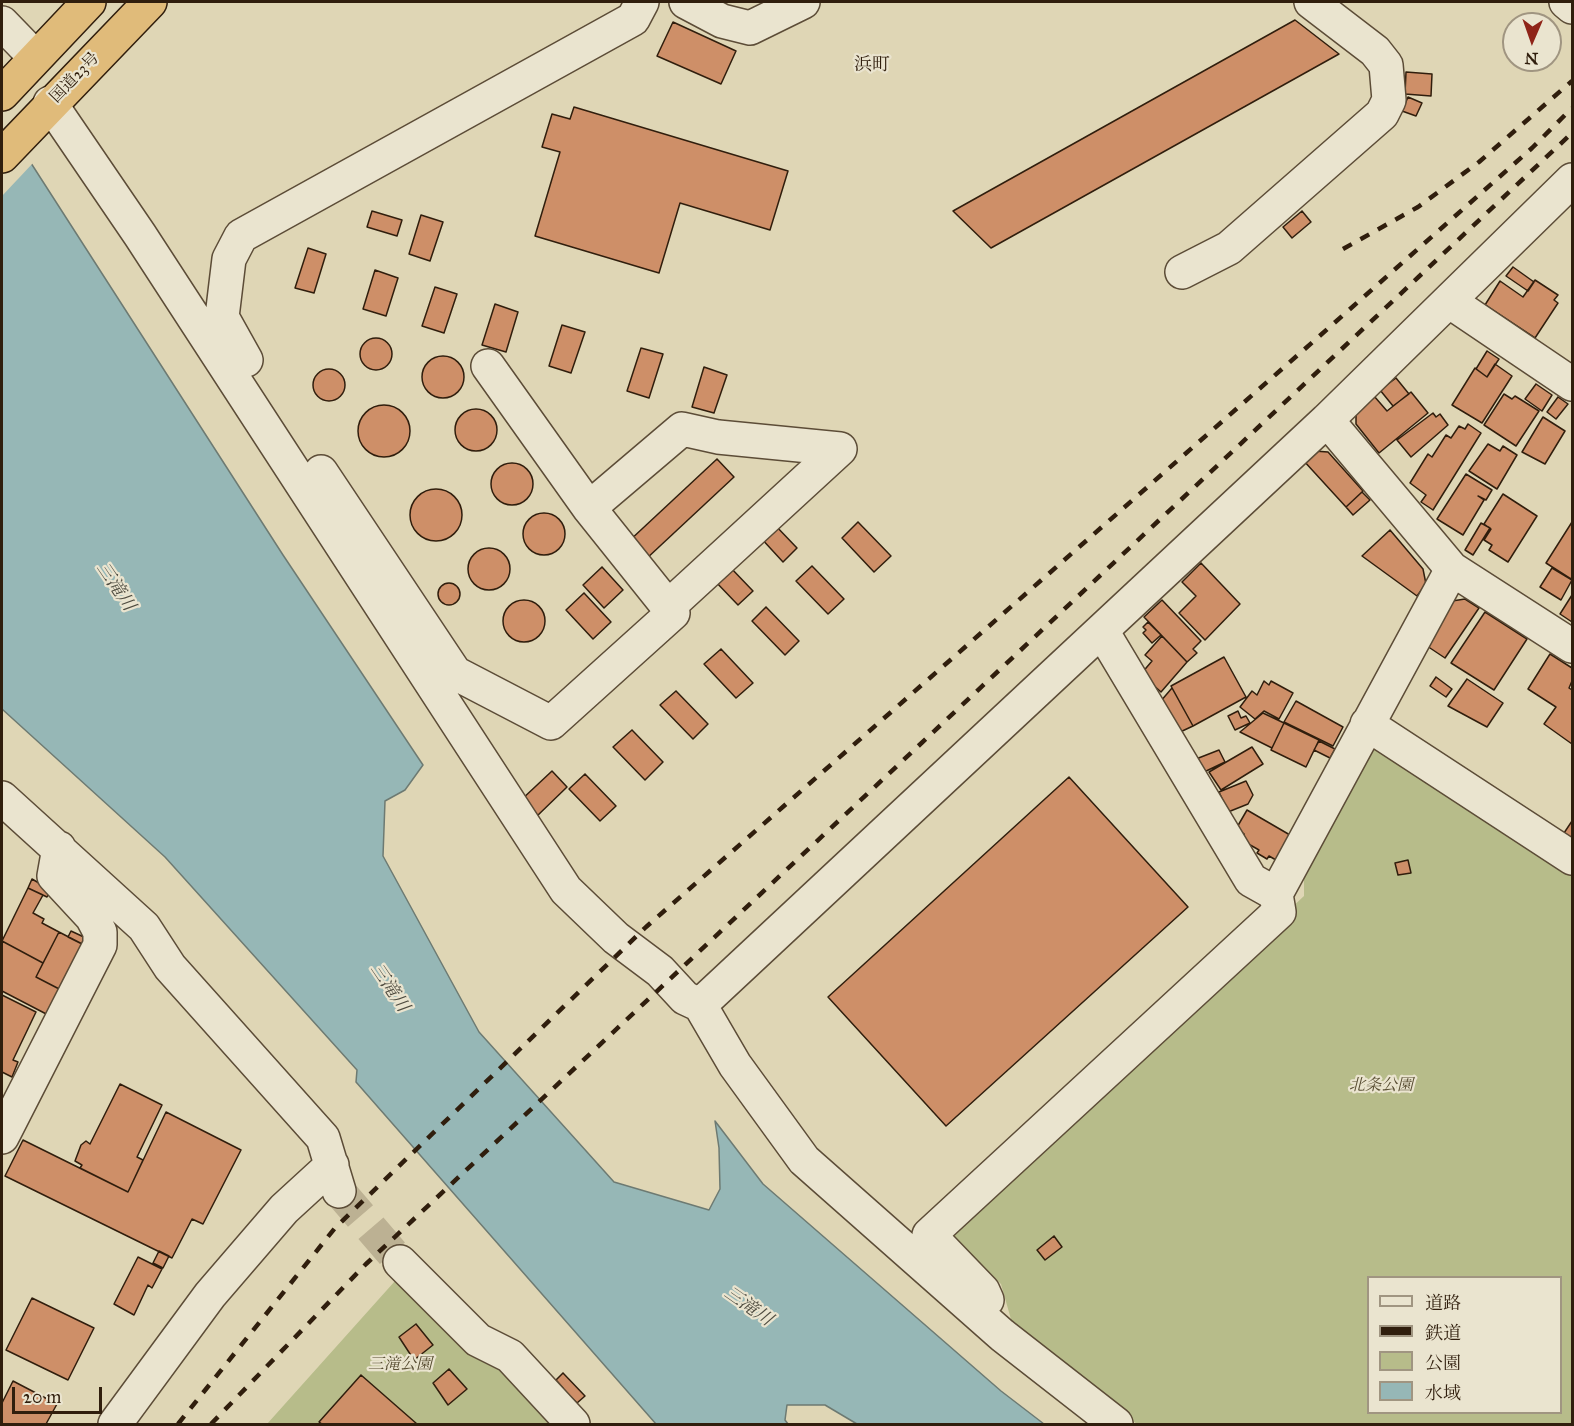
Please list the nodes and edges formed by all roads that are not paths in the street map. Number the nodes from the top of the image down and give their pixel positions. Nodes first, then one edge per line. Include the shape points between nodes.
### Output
1 (89, 2) edge
2 (150, 2) edge
3 (642, 2) edge
4 (686, 2) edge
5 (803, 2) edge
6 (1311, 2) edge
7 (1566, 2) edge
8 (1572, 6) edge
9 (2, 23) edge
10 (19, 75) edge
11 (46, 107) junction
12 (2, 156) edge
13 (1572, 180) edge
14 (1182, 272) dead end
15 (1449, 301) junction
16 (488, 366) dead end
17 (1572, 384) edge
18 (1327, 420) junction
19 (589, 508) junction
20 (1452, 569) junction
21 (668, 607) junction
22 (1102, 632) junction
23 (1572, 646) edge
24 (1367, 724) junction
25 (2, 798) edge
26 (59, 848) junction
27 (1572, 858) edge
28 (1276, 894) junction
29 (700, 1005) junction
30 (2, 1137) edge
31 (400, 1262) tunnel mouth
32 (1002, 1335) junction
33 (115, 1425) edge
34 (573, 1425) edge
35 (1116, 1425) edge

1 - 10 highway
2 - 11 highway, 国道23号
3 - 21 street via 633,19 241,236 229,259 222,317 240,350 455,673 551,723 673,612
4 - 5 street via 722,21 750,28
6 - 14 street via 1376,51 1386,65 1389,100 1382,114 1229,248
7 - 8 street
9 - 10 street
11 - 12 highway, 国道23号
11 - 29 street via 140,235 566,890 616,939 660,971 685,998
13 - 15 street
15 - 17 street
15 - 18 street
16 - 19 street
18 - 20 street
18 - 22 street
19 - 21 street
19 - 21 street via 681,429 718,437 840,449
20 - 23 street
20 - 24 street
22 - 28 street via 1251,880
22 - 29 street
24 - 27 street
24 - 28 street
25 - 26 street
26 - 30 street via 54,876 92,917 100,932 100,945
26 - 33 street via 144,927 170,967 323,1138 336,1178 284,1209 210,1294
28 - 32 street via 1279,912 929,1235 983,1291
29 - 32 street via 735,1065 804,1160
31 - 34 street via 478,1340 510,1356
32 - 35 street

